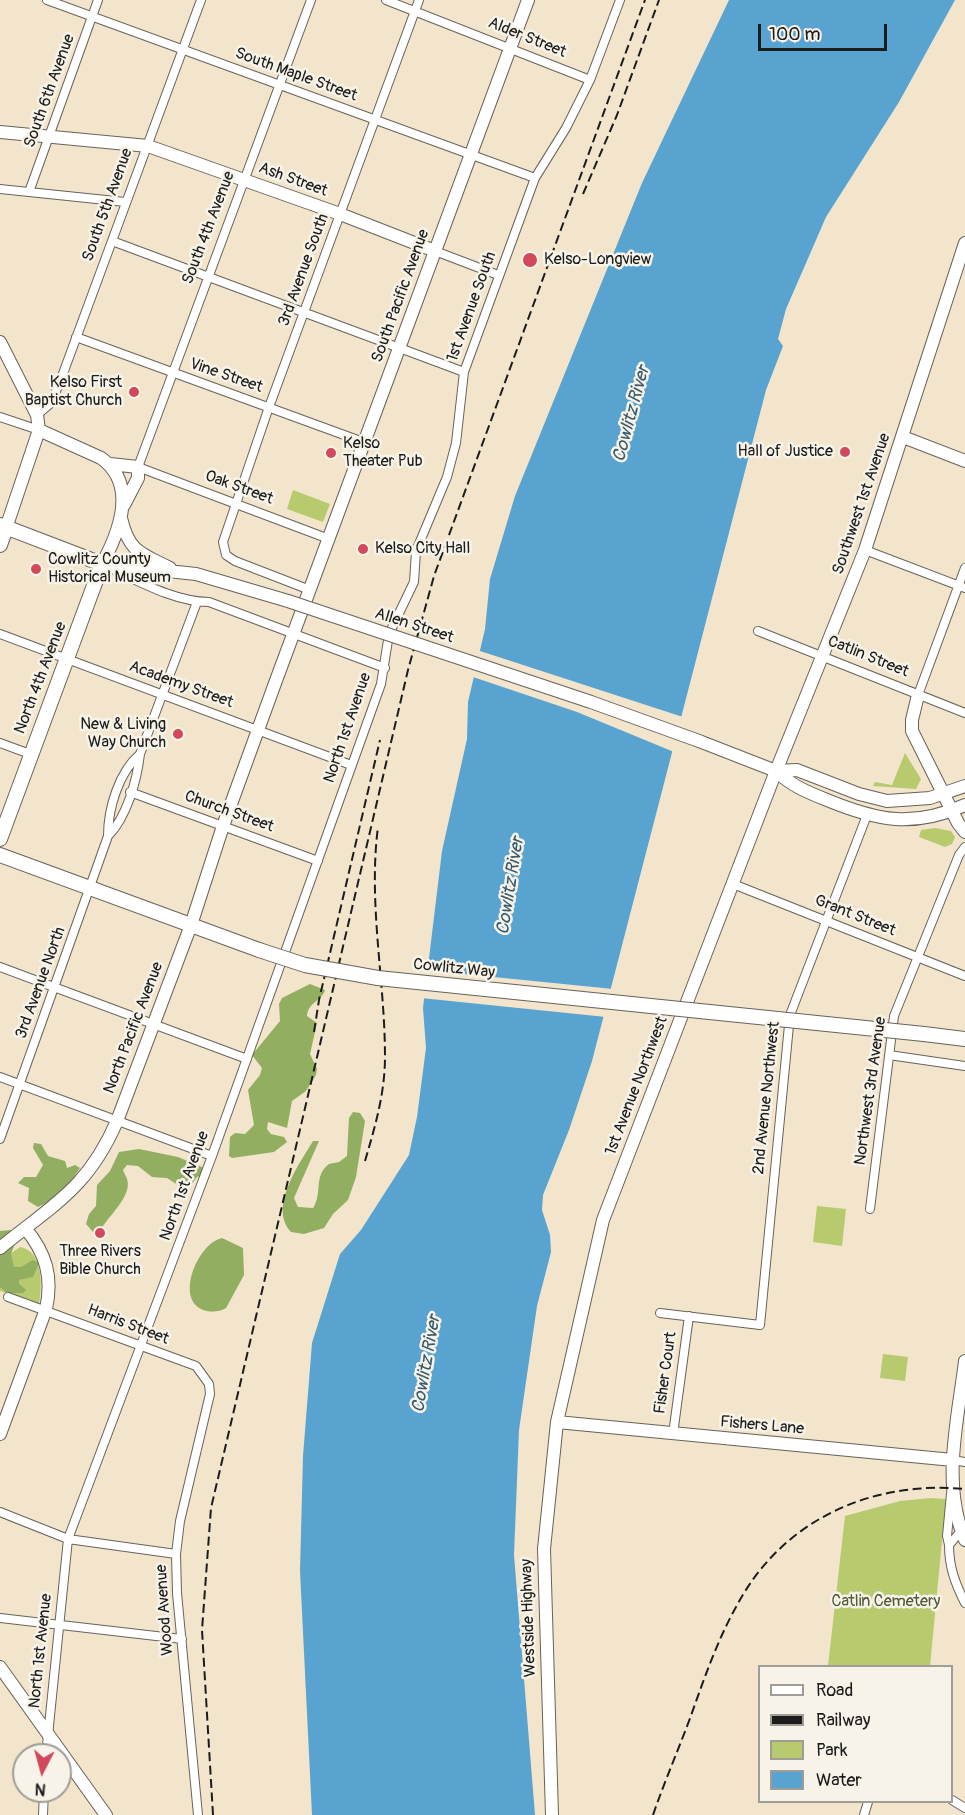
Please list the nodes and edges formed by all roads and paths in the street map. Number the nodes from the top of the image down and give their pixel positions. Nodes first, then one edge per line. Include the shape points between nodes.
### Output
1 (47, 0) edge
2 (98, 0) edge
3 (201, 0) edge
4 (311, 0) edge
5 (386, 0) edge
6 (419, 0) edge
7 (528, 0) edge
8 (620, 0) edge
9 (415, 10) junction
10 (93, 16) junction
11 (511, 47) junction
12 (183, 50) junction
13 (590, 80) junction
14 (279, 84) junction
15 (374, 118) junction
16 (0, 132) edge
17 (50, 136) junction
18 (148, 146) junction
19 (472, 154) junction
20 (536, 178) junction
21 (245, 180) junction
22 (0, 189) edge
23 (29, 192) junction
24 (125, 202) junction
25 (340, 214) junction
26 (112, 241) junction
27 (965, 243) edge
28 (435, 251) junction
29 (498, 275) junction
30 (208, 277) junction
31 (306, 312) junction
32 (76, 337) junction
33 (0, 342) edge
34 (399, 347) junction
35 (464, 372) junction
36 (172, 373) junction
37 (269, 407) junction
38 (37, 415) junction
39 (0, 417) edge
40 (39, 430) junction
41 (903, 437) junction
42 (366, 443) junction
43 (965, 461) edge
44 (110, 464) junction
45 (138, 467) junction
46 (235, 504) junction
47 (123, 511) junction
48 (3, 526) edge
49 (329, 539) junction
50 (0, 545) edge
51 (866, 550) junction
52 (102, 564) junction
53 (965, 568) edge
54 (177, 572) junction
55 (962, 587) edge
56 (310, 590) junction
57 (197, 602) junction
58 (306, 603) joint
59 (758, 631) dead end
60 (0, 634) edge
61 (294, 634) junction
62 (389, 634) joint
63 (822, 657) junction
64 (65, 658) junction
65 (385, 668) junction
66 (163, 694) junction
67 (918, 695) junction
68 (965, 713) edge
69 (258, 730) junction
70 (0, 743) edge
71 (30, 754) junction
72 (140, 754) junction
73 (351, 765) junction
74 (776, 771) junction
75 (965, 786) edge
76 (130, 792) junction
77 (944, 795) junction
78 (965, 805) edge
79 (952, 811) junction
80 (867, 815) junction
81 (223, 826) junction
82 (965, 832) edge
83 (108, 836) junction
84 (0, 839) edge
85 (965, 847) edge
86 (0, 855) edge
87 (318, 861) junction
88 (733, 884) junction
89 (91, 888) junction
90 (828, 921) junction
91 (191, 925) junction
92 (918, 958) junction
93 (0, 967) edge
94 (965, 976) edge
95 (55, 987) junction
96 (153, 1023) junction
97 (965, 1039) edge
98 (889, 1055) junction
99 (247, 1059) junction
100 (965, 1066) edge
101 (0, 1077) edge
102 (21, 1084) junction
103 (117, 1121) junction
104 (0, 1139) edge
105 (212, 1156) junction
106 (870, 1209) dead end
107 (25, 1228) junction
108 (0, 1248) edge
109 (8, 1297) dead end
110 (46, 1310) junction
111 (660, 1313) dead end
112 (689, 1317) junction
113 (142, 1347) junction
114 (965, 1361) edge
115 (208, 1406) joint
116 (557, 1422) junction
117 (0, 1434) edge
118 (673, 1434) junction
119 (959, 1461) edge
120 (952, 1488) junction
121 (0, 1512) edge
122 (963, 1536) edge
123 (68, 1539) junction
124 (949, 1545) junction
125 (176, 1554) junction
126 (965, 1603) edge
127 (0, 1618) edge
128 (59, 1625) junction
129 (182, 1639) junction
130 (0, 1667) edge
131 (47, 1734) junction
132 (47, 1743) edge
133 (106, 1815) edge
134 (198, 1815) edge
135 (552, 1815) edge

1 - 10 street, South Maple Street
2 - 10 street, South 6th Avenue
3 - 12 street, South 5th Avenue
4 - 14 street, South 4th Avenue
5 - 9 street, Alder Street
6 - 9 street, 3rd Avenue South
7 - 11 main road, South Pacific Avenue
8 - 13 street, 1st Avenue South
9 - 11 street, Alder Street
9 - 15 street, 3rd Avenue South
10 - 12 street, South Maple Street
10 - 17 street, South 6th Avenue
11 - 13 street, Alder Street
11 - 19 main road, South Pacific Avenue
12 - 14 street, South Maple Street
12 - 18 street, South 5th Avenue
13 - 20 street, 1st Avenue South
14 - 15 street, South Maple Street
14 - 21 street, South 4th Avenue
15 - 19 street, South Maple Street
15 - 25 street, 3rd Avenue South
16 - 17 main road, Ash Street
17 - 18 main road, Ash Street
17 - 23 street, South 6th Avenue
18 - 21 main road, Ash Street
18 - 24 street, South 5th Avenue
19 - 20 street, South Maple Street
19 - 28 main road, South Pacific Avenue
20 - 29 street, 1st Avenue South
21 - 25 main road, Ash Street
21 - 30 street, South 4th Avenue
22 - 23 street
23 - 24 street
24 - 26 street, South 5th Avenue
25 - 28 main road, Ash Street
25 - 31 street, 3rd Avenue South
26 - 30 street
26 - 32 street, South 5th Avenue
27 - 41 main road, Southwest 1st Avenue
28 - 29 street, Ash Street
28 - 34 main road, South Pacific Avenue
29 - 35 street, 1st Avenue South
30 - 31 street
30 - 36 street, South 4th Avenue
31 - 34 street
31 - 37 street, 3rd Avenue South
32 - 36 street, Vine Street
32 - 38 street, South 5th Avenue via 51,403
33 - 38 main road
34 - 35 street
34 - 42 main road, South Pacific Avenue
35 - 62 street, 1st Avenue South via 456,442 447,477 416,551 414,582
36 - 37 street, Vine Street
36 - 45 street, South 4th Avenue
37 - 42 street, Vine Street
37 - 46 street, 3rd Avenue South
38 - 40 main road
39 - 40 street
40 - 44 main road
40 - 48 main road
41 - 43 main road
41 - 51 main road, Southwest 1st Avenue
42 - 49 main road, South Pacific Avenue
44 - 45 main road
44 - 47 main road via 119,480
45 - 46 street, Oak Street
45 - 47 main road via 138,478
46 - 49 street, Oak Street
46 - 56 street, 3rd Avenue South via 223,542 224,552 235,561
47 - 52 main road
47 - 54 main road via 127,540 132,547
48 - 50 main road
48 - 52 main road, Allen Street
49 - 56 main road, South Pacific Avenue
51 - 55 street
51 - 63 main road, Southwest 1st Avenue
52 - 54 main road, Allen Street
52 - 57 street, Allen Street
52 - 64 main road, North 4th Avenue
53 - 55 street
54 - 74 main road, Allen Street, bridge via 216,578 288,601 591,702
55 - 67 street
56 - 58 main road, South Pacific Avenue
57 - 61 street, Allen Street via 209,602
57 - 66 street, 3rd Avenue North
58 - 61 main road, North Pacific Avenue
59 - 63 street, Catlin Street
60 - 64 street, Academy Street
61 - 65 street, Allen Street
61 - 69 main road, North Pacific Avenue
62 - 65 street, North 1st Avenue
63 - 67 street, Catlin Street
63 - 74 main road, Southwest 1st Avenue
64 - 66 street, Academy Street
64 - 71 main road, North 4th Avenue
65 - 73 street, North 1st Avenue
66 - 69 street, Academy Street
66 - 72 street, 3rd Avenue North
67 - 68 street, Catlin Street
67 - 77 main road via 912,730
69 - 73 street, Academy Street
69 - 81 main road, North Pacific Avenue
70 - 71 street
71 - 84 main road, North 4th Avenue
72 - 76 street, 3rd Avenue North
72 - 83 street, 3rd Avenue North via 128,764 108,819
73 - 87 street, North 1st Avenue
74 - 77 main road via 797,770 887,801
74 - 80 main road via 791,786
74 - 88 main road, 1st Avenue Northwest
75 - 77 main road
76 - 81 street, Church Street
76 - 83 street, 3rd Avenue North via 117,826
77 - 79 main road
78 - 79 main road
79 - 80 main road via 919,819
79 - 82 main road
80 - 90 street, 2nd Avenue Northwest
81 - 87 street, Church Street
81 - 91 main road, North Pacific Avenue
83 - 89 street, 3rd Avenue North
85 - 92 street, Northwest 3rd Avenue
86 - 89 main road, Cowlitz Way
87 - 99 street, North 1st Avenue
88 - 90 street, Grant Street
88 - 116 main road, 1st Avenue Northwest via 603,1220
89 - 91 main road, Cowlitz Way
89 - 95 street, 3rd Avenue North
90 - 92 street, Grant Street
90 - 112 street, 2nd Avenue Northwest via 790,1015 760,1325
91 - 96 main road, North Pacific Avenue
91 - 97 main road, Cowlitz Way, bridge via 305,965 378,978
92 - 94 street, Grant Street
92 - 98 street, Northwest 3rd Avenue via 894,1016
93 - 95 street
95 - 96 street
95 - 102 street, 3rd Avenue North
96 - 99 street
96 - 103 main road, North Pacific Avenue
98 - 100 street
98 - 106 street, Northwest 3rd Avenue
99 - 105 street, North 1st Avenue
101 - 102 street
102 - 103 street
102 - 104 street, 3rd Avenue North
103 - 105 street
103 - 107 main road, North Pacific Avenue via 104,1151 83,1180
105 - 113 street, North 1st Avenue
107 - 108 main road, North Pacific Avenue
107 - 110 main road via 38,1244 50,1277
109 - 110 street, Harris Street
110 - 113 street, Harris Street
110 - 117 main road
111 - 112 street
112 - 118 street, Fisher Court
113 - 115 street, Harris Street via 196,1366 209,1384
113 - 123 street, North 1st Avenue
114 - 119 main road
115 - 125 street, Wood Avenue via 180,1521
116 - 118 main road, Fishers Lane
116 - 135 main road, Westside Highway via 544,1549
118 - 119 main road, Fishers Lane
119 - 120 main road
120 - 122 main road
120 - 124 street
121 - 123 street
122 - 124 street
123 - 125 street
123 - 128 street, North 1st Avenue
124 - 126 street via 952,1573
125 - 129 street, Wood Avenue
127 - 128 street
128 - 129 street
128 - 131 street, North 1st Avenue
129 - 134 street, Wood Avenue
130 - 131 main road
131 - 132 street, North 1st Avenue
131 - 133 main road

